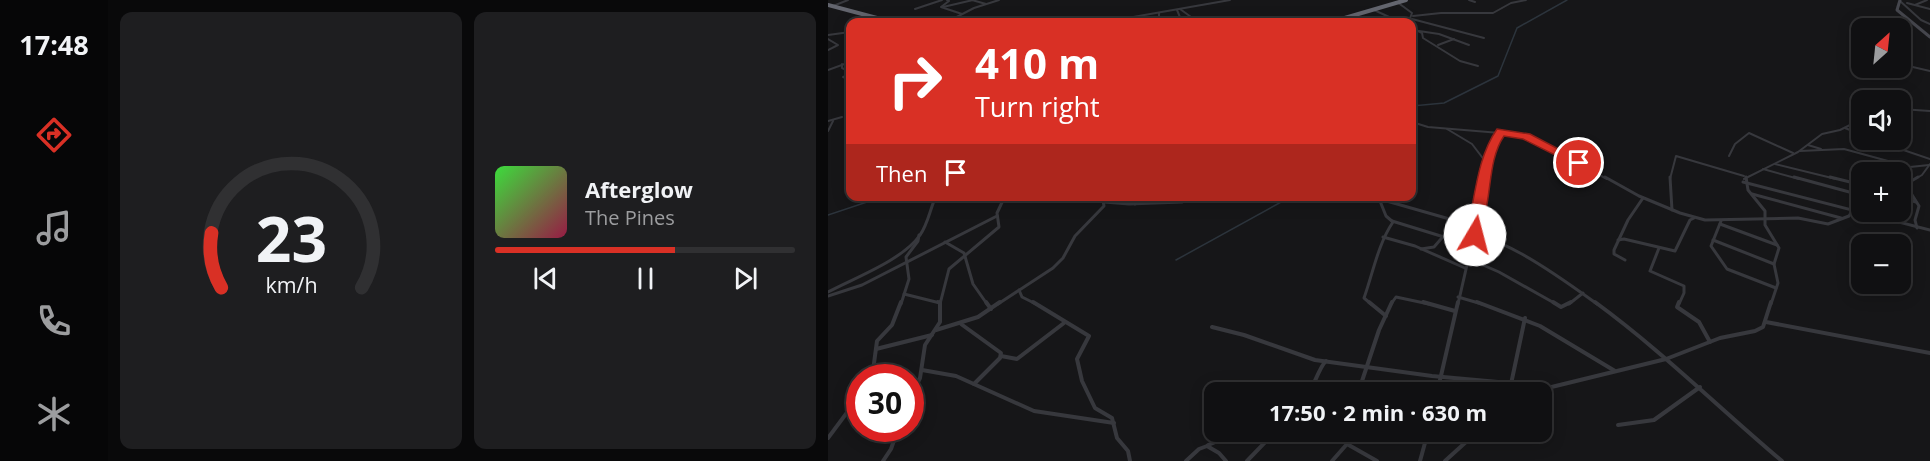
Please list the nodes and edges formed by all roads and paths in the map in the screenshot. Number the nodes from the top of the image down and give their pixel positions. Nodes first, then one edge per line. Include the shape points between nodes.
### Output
1 (848, 0) edge
2 (942, 0) edge
3 (946, 0) edge
4 (973, 0) edge
5 (999, 0) edge
6 (1230, 0) edge
7 (1406, 0) edge
8 (1468, 0) edge
9 (1526, 0) edge
10 (1900, 0) edge
11 (1928, 0) edge
12 (1397, 2) junction
13 (1475, 2) dead end
14 (1905, 3) junction
15 (986, 4) junction
16 (1915, 5) junction
17 (829, 6) edge
18 (941, 7) junction
19 (915, 9) dead end
20 (1179, 9) junction
21 (1930, 9) edge
22 (1374, 10) junction
23 (1159, 13) junction
24 (962, 14) junction
25 (876, 18) edge
26 (954, 18) edge
27 (1125, 18) edge
28 (1160, 18) edge
29 (1181, 18) edge
30 (1192, 18) edge
31 (1345, 18) edge
32 (1392, 18) edge
33 (1411, 18) edge
34 (1416, 21) edge
35 (1416, 23) edge
36 (1930, 24) edge
37 (1417, 31) joint
38 (846, 34) edge
39 (1929, 35) edge
40 (1484, 38) dead end
41 (1455, 39) junction
42 (829, 41) edge
43 (838, 44) junction
44 (1469, 45) dead end
45 (1436, 46) junction
46 (828, 50) edge
47 (846, 63) edge
48 (842, 64) junction
49 (1478, 66) dead end
50 (1911, 67) edge
51 (828, 70) edge
52 (846, 70) edge
53 (1930, 71) edge
54 (1911, 110) edge
55 (1930, 111) edge
56 (842, 117) dead end
57 (1416, 123) edge
58 (829, 124) edge
59 (1851, 124) edge
60 (1445, 128) junction
61 (1844, 128) junction
62 (828, 131) edge
63 (1851, 131) edge
64 (1501, 132) junction
65 (1808, 145) junction
66 (1821, 150) junction
67 (1904, 150) edge
68 (1797, 153) junction
69 (1729, 156) dead end
70 (1930, 159) edge
71 (1773, 164) junction
72 (1930, 164) edge
73 (1488, 165) junction
74 (1763, 169) junction
75 (1744, 176) junction
76 (1743, 182) junction
77 (1851, 182) edge
78 (1851, 192) edge
79 (1750, 193) junction
80 (1643, 198) junction
81 (1911, 200) edge
82 (934, 201) edge
83 (1003, 201) edge
84 (1138, 201) edge
85 (1380, 201) joint
86 (1104, 202) joint
87 (1153, 202) joint
88 (1182, 202) dead end
89 (1917, 202) junction
90 (1134, 204) junction
91 (1672, 210) junction
92 (1851, 211) edge
93 (1851, 213) edge
94 (997, 216) junction
95 (1696, 218) junction
96 (1765, 218) junction
97 (1842, 218) junction
98 (1392, 221) junction
99 (1894, 222) edge
100 (1720, 223) junction
101 (1474, 226) junction
102 (1917, 228) junction
103 (1930, 230) edge
104 (919, 235) junction
105 (1472, 235) junction
106 (1442, 236) junction
107 (1383, 237) junction
108 (1618, 240) junction
109 (1713, 240) junction
110 (945, 242) junction
111 (1470, 245) junction
112 (1778, 246) junction
113 (1659, 248) junction
114 (1421, 249) junction
115 (964, 256) junction
116 (1467, 258) junction
117 (1625, 260) dead end
118 (907, 263) junction
119 (1774, 264) junction
120 (1465, 268) junction
121 (1776, 288) junction
122 (1018, 290) junction
123 (1584, 293) junction
124 (828, 294) edge
125 (904, 294) junction
126 (1458, 297) junction
127 (940, 303) junction
128 (991, 309) junction
129 (1455, 311) junction
130 (1386, 316) junction
131 (1525, 318) junction
132 (1064, 322) junction
133 (1766, 322) junction
134 (961, 324) junction
135 (1212, 327) dead end
136 (936, 330) junction
137 (932, 335) junction
138 (1710, 342) junction
139 (876, 350) junction
140 (1930, 353) edge
141 (1001, 356) junction
142 (1666, 359) junction
143 (1327, 361) junction
144 (874, 364) edge
145 (923, 364) edge
146 (1370, 366) junction
147 (924, 370) edge
148 (1615, 371) junction
149 (1441, 377) junction
150 (1315, 382) edge
151 (1363, 382) edge
152 (1440, 382) edge
153 (1491, 382) edge
154 (1511, 382) edge
155 (974, 385) junction
156 (1552, 386) edge
157 (1700, 387) junction
158 (846, 414) edge
159 (1114, 423) junction
160 (1618, 425) dead end
161 (828, 438) edge
162 (893, 442) edge
163 (1216, 442) edge
164 (1265, 442) edge
165 (1425, 442) edge
166 (1466, 442) edge
167 (1347, 444) joint
168 (1207, 446) junction
169 (883, 461) edge
170 (1130, 461) edge
171 (1186, 461) edge
172 (1226, 461) edge
173 (1247, 461) edge
174 (1332, 461) edge
175 (1377, 461) edge
176 (1420, 461) edge
177 (1445, 461) edge
178 (1782, 461) edge

1 - 17 street
2 - 19 street
3 - 18 street via 949,2
4 - 15 street
4 - 18 street
5 - 15 street
6 - 20 street
7 - 12 highway
8 - 13 street
9 - 34 street via 1493,13 1442,13
10 - 14 street
10 - 39 street via 1897,10
11 - 16 street
12 - 22 highway
12 - 33 street via 1412,13
14 - 16 street
14 - 36 street via 1921,21
15 - 24 street
16 - 21 street
17 - 25 highway
18 - 24 street
20 - 23 street
20 - 29 street
20 - 30 street
22 - 31 highway
22 - 32 street
23 - 27 street
23 - 28 street
24 - 26 street
35 - 40 street
37 - 41 street
37 - 45 street
38 - 42 street
41 - 44 street
41 - 45 street
42 - 43 street
42 - 43 street
43 - 46 street
45 - 49 street via 1462,62
47 - 48 street
48 - 51 street
48 - 52 street
50 - 53 street
54 - 55 street
56 - 58 street
57 - 60 street
58 - 62 street
59 - 61 street
60 - 64 street
60 - 73 street via 1472,144
61 - 63 street
61 - 65 street via 1821,134
64 - 73 street via 1495,137
64 - 80 street via 1524,135 1544,144
65 - 66 street
65 - 68 street
66 - 68 street
66 - 72 street via 1845,149 1910,167
67 - 70 street
68 - 69 street via 1784,151 1749,133 1735,144
68 - 71 street
71 - 74 street
71 - 77 street
72 - 89 street via 1922,175 1908,183
73 - 101 street
74 - 75 street
74 - 78 street
75 - 76 street
75 - 91 street via 1676,156 1670,173
76 - 79 street
76 - 92 street
79 - 96 street via 1763,208
79 - 97 street
80 - 91 street
80 - 108 street
81 - 89 street
82 - 104 street
83 - 94 street
84 - 90 street
85 - 98 street
85 - 101 street
86 - 90 street
86 - 122 street via 1073,238 1061,261
87 - 88 street
87 - 90 street
89 - 102 street
91 - 95 street
93 - 97 street
94 - 110 street
94 - 115 street via 999,227
95 - 100 street
95 - 113 street via 1690,220 1677,250
96 - 97 street via 1801,218 1827,224
96 - 100 street
96 - 112 street
98 - 106 street
98 - 107 street
99 - 102 street
100 - 109 street
100 - 112 street
101 - 105 street
102 - 103 street
104 - 118 street via 906,257
104 - 124 street via 895,255
105 - 106 street via 1451,231
105 - 111 street
105 - 123 street via 1534,259
106 - 111 street
106 - 114 street via 1436,246
107 - 114 street
107 - 130 street via 1364,298
108 - 113 street
108 - 117 street via 1614,252
109 - 119 street
109 - 121 street via 1711,248 1727,269
110 - 115 street
110 - 118 street
111 - 116 street
112 - 119 street
113 - 138 street via 1650,271 1684,286 1677,309 1699,322
114 - 120 street
115 - 127 street via 949,269
115 - 128 street via 973,284
116 - 120 street
116 - 123 street via 1561,307
118 - 124 street via 862,285
118 - 125 street via 911,277
119 - 121 street
120 - 126 street
121 - 133 street
122 - 128 street
122 - 132 street via 1022,297
123 - 142 street
125 - 127 street
125 - 139 street via 892,325 878,339
126 - 129 street
126 - 131 street
127 - 136 street via 941,318
128 - 134 street
129 - 130 street via 1399,297
129 - 149 street
130 - 146 street
131 - 148 street
131 - 154 street
132 - 141 street via 1017,359
132 - 159 street via 1089,337 1077,356 1077,364 1095,408
133 - 138 street via 1755,331
133 - 140 street
134 - 136 street
134 - 141 street via 998,349
135 - 143 street
136 - 137 street
137 - 139 street
137 - 145 street via 925,345
138 - 142 street
139 - 144 street
141 - 155 street
142 - 148 street
142 - 157 street
143 - 146 street
143 - 150 street
146 - 149 street
146 - 151 street
147 - 155 street via 956,376
148 - 156 street
149 - 152 street
149 - 153 street
155 - 159 street via 1034,411
157 - 160 street via 1654,420
157 - 178 street
158 - 161 street
159 - 170 street via 1117,438
162 - 169 street
163 - 168 street
164 - 173 street
165 - 176 street
166 - 177 street
167 - 174 street
167 - 175 street
168 - 171 street
168 - 172 street

